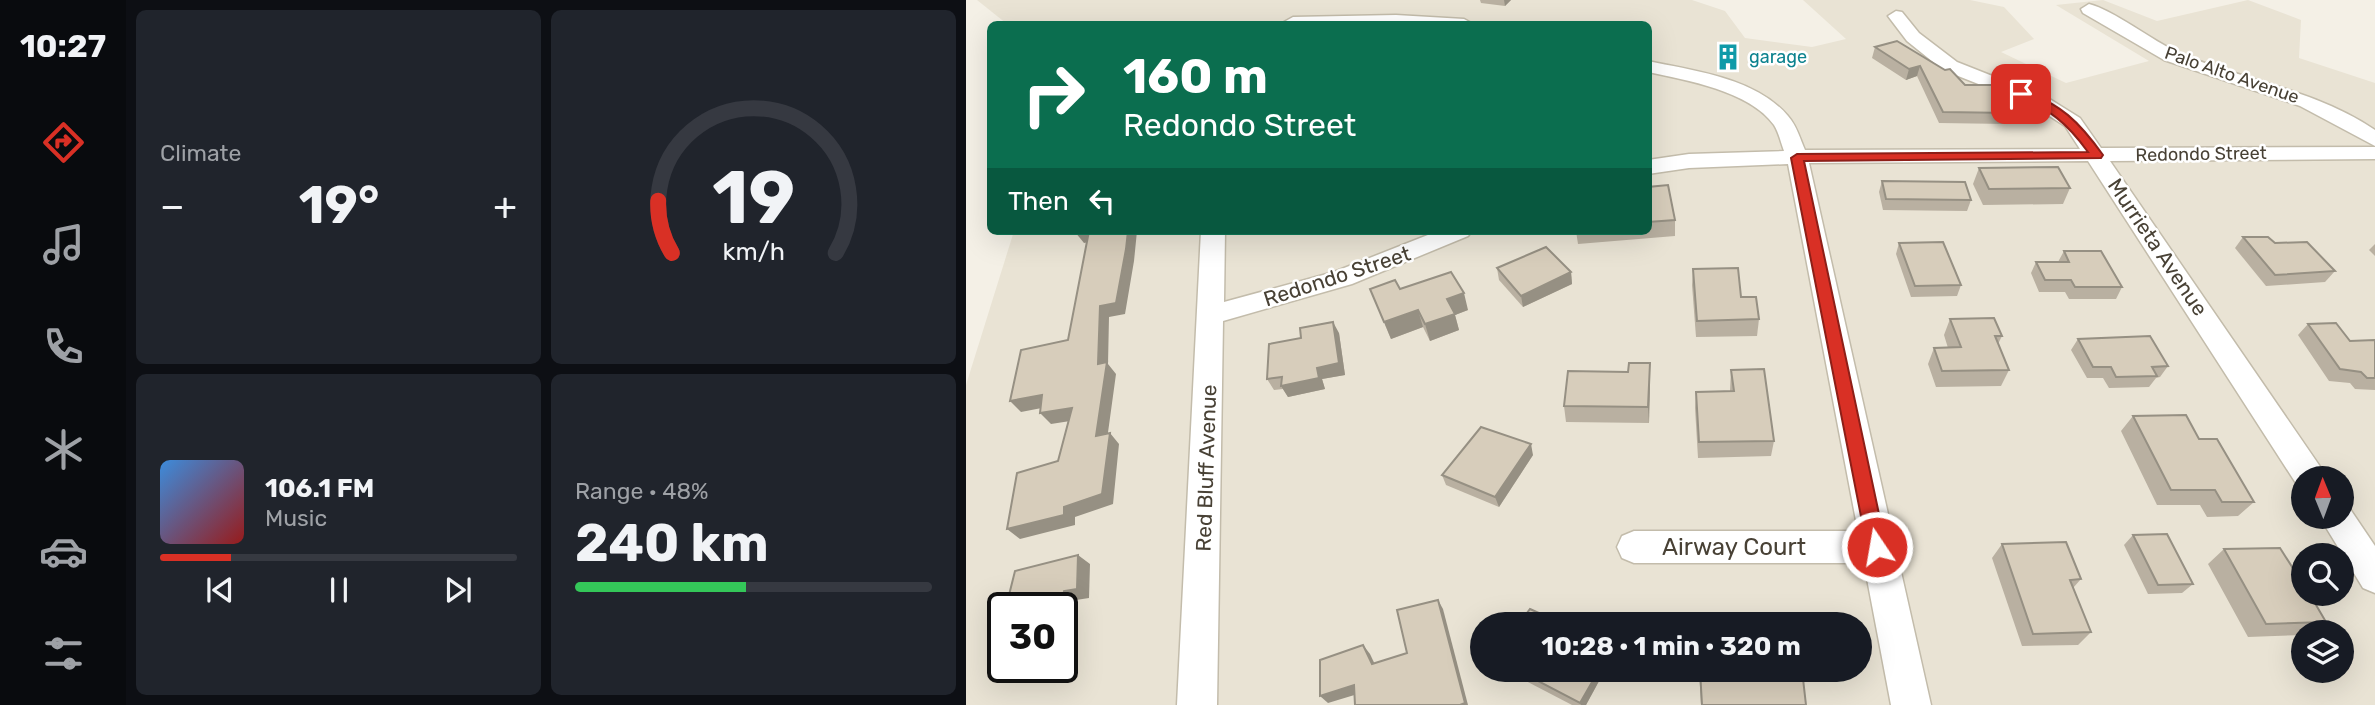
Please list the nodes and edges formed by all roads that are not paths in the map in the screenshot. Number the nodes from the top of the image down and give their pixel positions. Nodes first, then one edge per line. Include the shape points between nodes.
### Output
1 (1295, 0) edge
2 (2089, 9) dead end
3 (1896, 16) dead end
4 (1292, 21) edge
5 (1361, 21) edge
6 (1413, 21) edge
7 (1652, 67) edge
8 (2375, 140) edge
9 (2375, 153) edge
10 (2097, 155) junction
11 (1797, 158) junction
12 (1652, 166) edge
13 (1213, 235) edge
14 (1450, 235) edge
15 (1211, 315) junction
16 (2302, 466) edge
17 (2344, 529) edge
18 (1634, 547) dead end
19 (1877, 547) junction
20 (2375, 576) edge
21 (1197, 705) edge
22 (1911, 705) edge

1 - 4 street
2 - 8 street, Palo Alto Avenue via 2160,51 2291,94
3 - 10 street, Murrieta Avenue via 1913,37 1950,65 2041,102 2073,122
5 - 6 street
7 - 11 street via 1704,79 1751,97 1782,121
9 - 10 street, Redondo Street
10 - 11 street, Redondo Street
10 - 16 street, Murrieta Avenue
11 - 12 street, Redondo Street
11 - 19 street
13 - 15 street, Red Bluff Avenue
14 - 15 street, Redondo Street via 1343,278
15 - 21 street, Red Bluff Avenue
17 - 20 street
18 - 19 street, Airway Court
19 - 22 street

